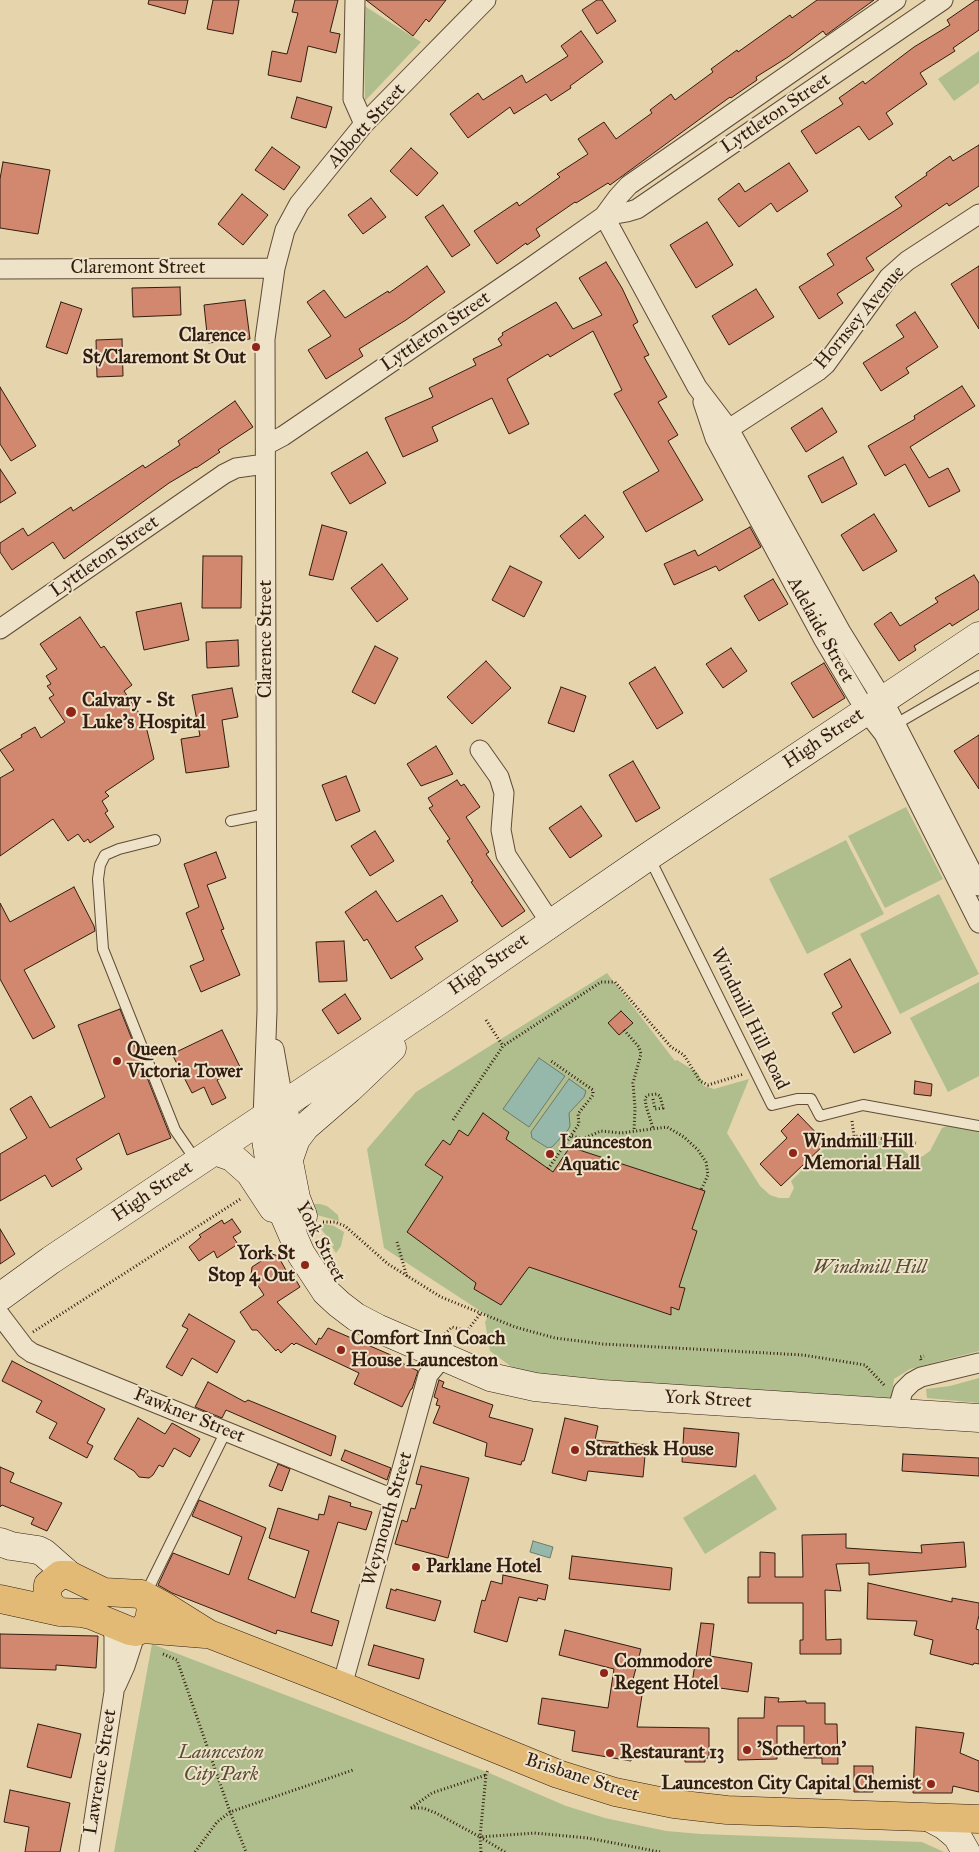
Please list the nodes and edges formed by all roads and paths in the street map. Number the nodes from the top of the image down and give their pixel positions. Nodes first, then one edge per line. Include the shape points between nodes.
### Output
1 (355, 0) edge
2 (486, 0) edge
3 (896, 0) edge
4 (942, 0) edge
5 (364, 124) junction
6 (979, 214) edge
7 (604, 216) junction
8 (275, 268) junction
9 (0, 269) edge
10 (722, 433) junction
11 (266, 445) junction
12 (265, 464) junction
13 (813, 599) junction
14 (0, 629) edge
15 (841, 632) junction
16 (979, 636) edge
17 (824, 640) junction
18 (979, 676) edge
19 (875, 705) junction
20 (890, 729) junction
21 (480, 750) dead end
22 (927, 802) junction
23 (266, 814) junction
24 (231, 822) dead end
25 (155, 840) dead end
26 (649, 856) junction
27 (979, 886) edge
28 (550, 922) junction
29 (979, 923) edge
30 (437, 1002) junction
31 (486, 1020) dead end
32 (624, 1030) dead end
33 (503, 1046) junction
34 (551, 1062) dead end
35 (754, 1068) junction
36 (653, 1099) dead end
37 (851, 1108) junction
38 (273, 1113) junction
39 (452, 1120) dead end
40 (979, 1126) edge
41 (654, 1128) junction
42 (634, 1131) junction
43 (572, 1136) junction
44 (916, 1143) dead end
45 (206, 1157) junction
46 (289, 1162) junction
47 (548, 1169) dead end
48 (701, 1190) dead end
49 (247, 1195) dead end
50 (328, 1220) dead end
51 (294, 1241) junction
52 (397, 1242) dead end
53 (408, 1278) junction
54 (0, 1297) edge
55 (480, 1314) junction
56 (0, 1315) edge
57 (19, 1341) junction
58 (443, 1348) junction
59 (979, 1363) edge
60 (885, 1386) dead end
61 (897, 1412) junction
62 (979, 1418) edge
63 (226, 1432) junction
64 (393, 1499) junction
65 (6, 1544) edge
66 (56, 1581) junction
67 (0, 1592) edge
68 (142, 1594) junction
69 (0, 1599) edge
70 (60, 1612) junction
71 (106, 1620) junction
72 (140, 1630) junction
73 (209, 1634) junction
74 (177, 1660) dead end
75 (342, 1686) junction
76 (114, 1692) junction
77 (354, 1770) dead end
78 (488, 1770) dead end
79 (486, 1775) junction
80 (230, 1812) junction
81 (930, 1818) junction
82 (979, 1819) edge
83 (480, 1838) junction
84 (89, 1852) edge
85 (195, 1852) edge
86 (246, 1852) edge
87 (481, 1852) edge
88 (505, 1852) edge
89 (660, 1852) edge
90 (966, 1852) edge

1 - 5 street via 353,99
2 - 5 street, Abbott Street
3 - 7 street, Lyttleton Street via 629,185
4 - 7 street, Lyttleton Street via 637,209
5 - 8 street, Abbott Street via 299,204 285,230
6 - 10 street, Hornsey Avenue via 907,261 890,277 818,371
7 - 10 street, Adelaide Street
7 - 11 street, Lyttleton Street
8 - 9 street, Claremont Street
8 - 11 street, Clarence Street via 265,339
10 - 13 street, Adelaide Street
11 - 12 street, Clarence Street
12 - 14 street, Lyttleton Street via 236,468 224,474
12 - 23 street, Clarence Street
13 - 15 street, Adelaide Street
13 - 17 street, Adelaide Street
15 - 17 street
15 - 19 street, Adelaide Street
16 - 19 street, High Street
17 - 19 street, Adelaide Street
18 - 20 lane
19 - 20 street, Adelaide Street
19 - 26 street, High Street
20 - 22 street, Adelaide Street
21 - 28 street via 499,777 504,794 501,830 506,855
22 - 27 street, Adelaide Street
22 - 29 street, Adelaide Street
23 - 24 lane
23 - 38 street, Clarence Street via 267,1011
25 - 45 lane via 105,855 100,865 103,949 175,1130
26 - 28 street, High Street
26 - 35 lane, Windmill Hill Road
28 - 30 street, High Street
30 - 38 street, High Street
30 - 46 street via 369,1071 305,1127 296,1139
31 - 33 path
32 - 42 path via 641,1054 633,1083
33 - 35 path via 601,982 616,982 671,1047 684,1055 700,1081 708,1085 721,1082
33 - 39 path
34 - 43 path via 592,1090 593,1095 578,1114 579,1124
35 - 37 lane, Windmill Hill Road via 772,1105 811,1099 820,1116
36 - 41 path via 655,1109 663,1108 657,1094 645,1098
37 - 40 lane, Windmill Hill Road via 863,1105
37 - 44 path via 854,1136
38 - 45 street, High Street
38 - 46 street, York Street
38 - 51 street, York Street via 266,1150 274,1187
41 - 42 path
41 - 48 path via 667,1127 698,1150 706,1162 708,1175
42 - 43 path via 601,1132 582,1139
43 - 47 path
45 - 51 street via 232,1157 250,1173
45 - 54 street, High Street
46 - 58 street, York Street via 296,1198 320,1253 341,1288 377,1316
49 - 57 path
50 - 53 path via 345,1226
51 - 58 street, York Street via 326,1292 356,1317 377,1328
52 - 53 path
53 - 55 path via 440,1297
55 - 58 path via 467,1331 452,1327
55 - 60 path via 555,1338 803,1355 865,1365
56 - 57 street, Fawkner Street
57 - 63 street, Fawkner Street via 32,1353
58 - 61 street, York Street via 490,1377 565,1391
58 - 64 street, Weymouth Street via 428,1375
59 - 61 street via 920,1377 903,1391
61 - 62 street, York Street
63 - 64 street, Fawkner Street
63 - 68 lane
64 - 75 street, Weymouth Street
65 - 66 street
66 - 67 highway
66 - 68 highway via 104,1592
66 - 70 highway via 46,1597
68 - 72 highway via 151,1608 149,1621
68 - 73 highway, Brisbane Street
69 - 70 highway, Brisbane Street
70 - 71 highway, Brisbane Street via 81,1613
71 - 72 highway, Brisbane Street via 130,1631
71 - 76 street, Lawrence Street via 114,1636
72 - 73 highway, Brisbane Street
72 - 76 street, Lawrence Street
73 - 75 highway, Brisbane Street
74 - 80 path
75 - 81 highway, Brisbane Street via 558,1774 629,1795 727,1810
76 - 84 street, Lawrence Street
77 - 80 path
78 - 79 path
79 - 83 path
79 - 83 path via 432,1793 411,1808 436,1813
80 - 85 path via 217,1822
80 - 86 path
81 - 82 highway, Brisbane Street
81 - 90 street via 957,1836
83 - 87 path
83 - 88 path
83 - 89 path via 534,1833 588,1838

